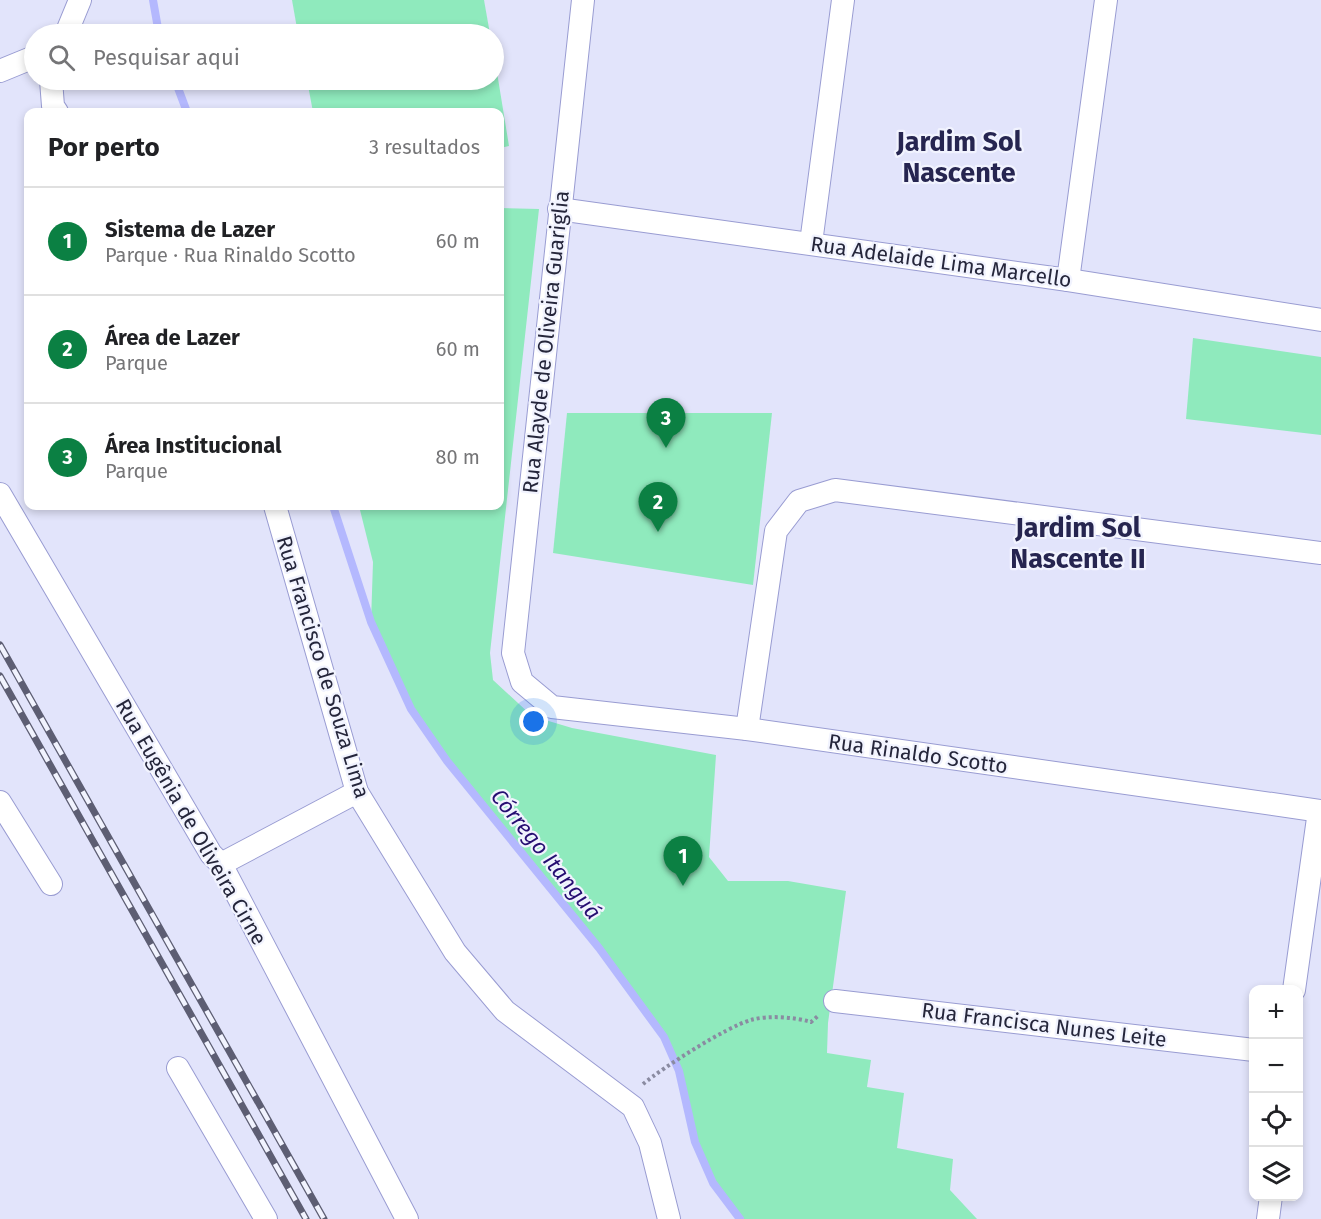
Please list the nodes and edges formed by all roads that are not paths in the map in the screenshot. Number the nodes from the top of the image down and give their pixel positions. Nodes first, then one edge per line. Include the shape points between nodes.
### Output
1 (80, 0) edge
2 (583, 0) edge
3 (843, 0) edge
4 (1106, 0) edge
5 (70, 24) edge
6 (24, 61) edge
7 (0, 71) edge
8 (52, 90) edge
9 (54, 108) edge
10 (559, 209) junction
11 (811, 243) junction
12 (1068, 280) junction
13 (1321, 320) edge
14 (0, 494) edge
15 (276, 510) edge
16 (1321, 554) edge
17 (522, 682) joint
18 (747, 729) junction
19 (357, 792) junction
20 (0, 801) edge
21 (1320, 811) edge
22 (221, 864) junction
23 (51, 884) dead end
24 (1295, 985) edge
25 (836, 1001) road end
26 (1249, 1049) edge
27 (178, 1068) dead end
28 (1270, 1201) edge
29 (266, 1219) edge
30 (407, 1219) edge
31 (669, 1219) edge
32 (1268, 1219) edge

1 - 5 street
2 - 10 street, Rua Alayde de Oliveira Guariglia
3 - 11 street
4 - 12 street
6 - 7 street
8 - 9 street
10 - 11 street, Rua Adelaide Lima Marcello
10 - 17 street, Rua Alayde de Oliveira Guariglia via 513,653
11 - 12 street, Rua Adelaide Lima Marcello
12 - 13 street, Rua Adelaide Lima Marcello
14 - 22 street, Rua Eugênia de Oliveira Cirne via 205,844
15 - 19 street, Rua Francisco de Souza Lima
16 - 18 street via 835,490 799,501 776,531
17 - 18 street, Rua Rinaldo Scotto via 552,707
18 - 21 street, Rua Rinaldo Scotto
19 - 22 street
19 - 31 street, Rua Francisco de Souza Lima via 455,952 506,1011 633,1107 650,1143
20 - 23 street
21 - 24 street
22 - 30 street, Rua Eugênia de Oliveira Cirne
25 - 26 street, Rua Francisca Nunes Leite
27 - 29 street
28 - 32 street

